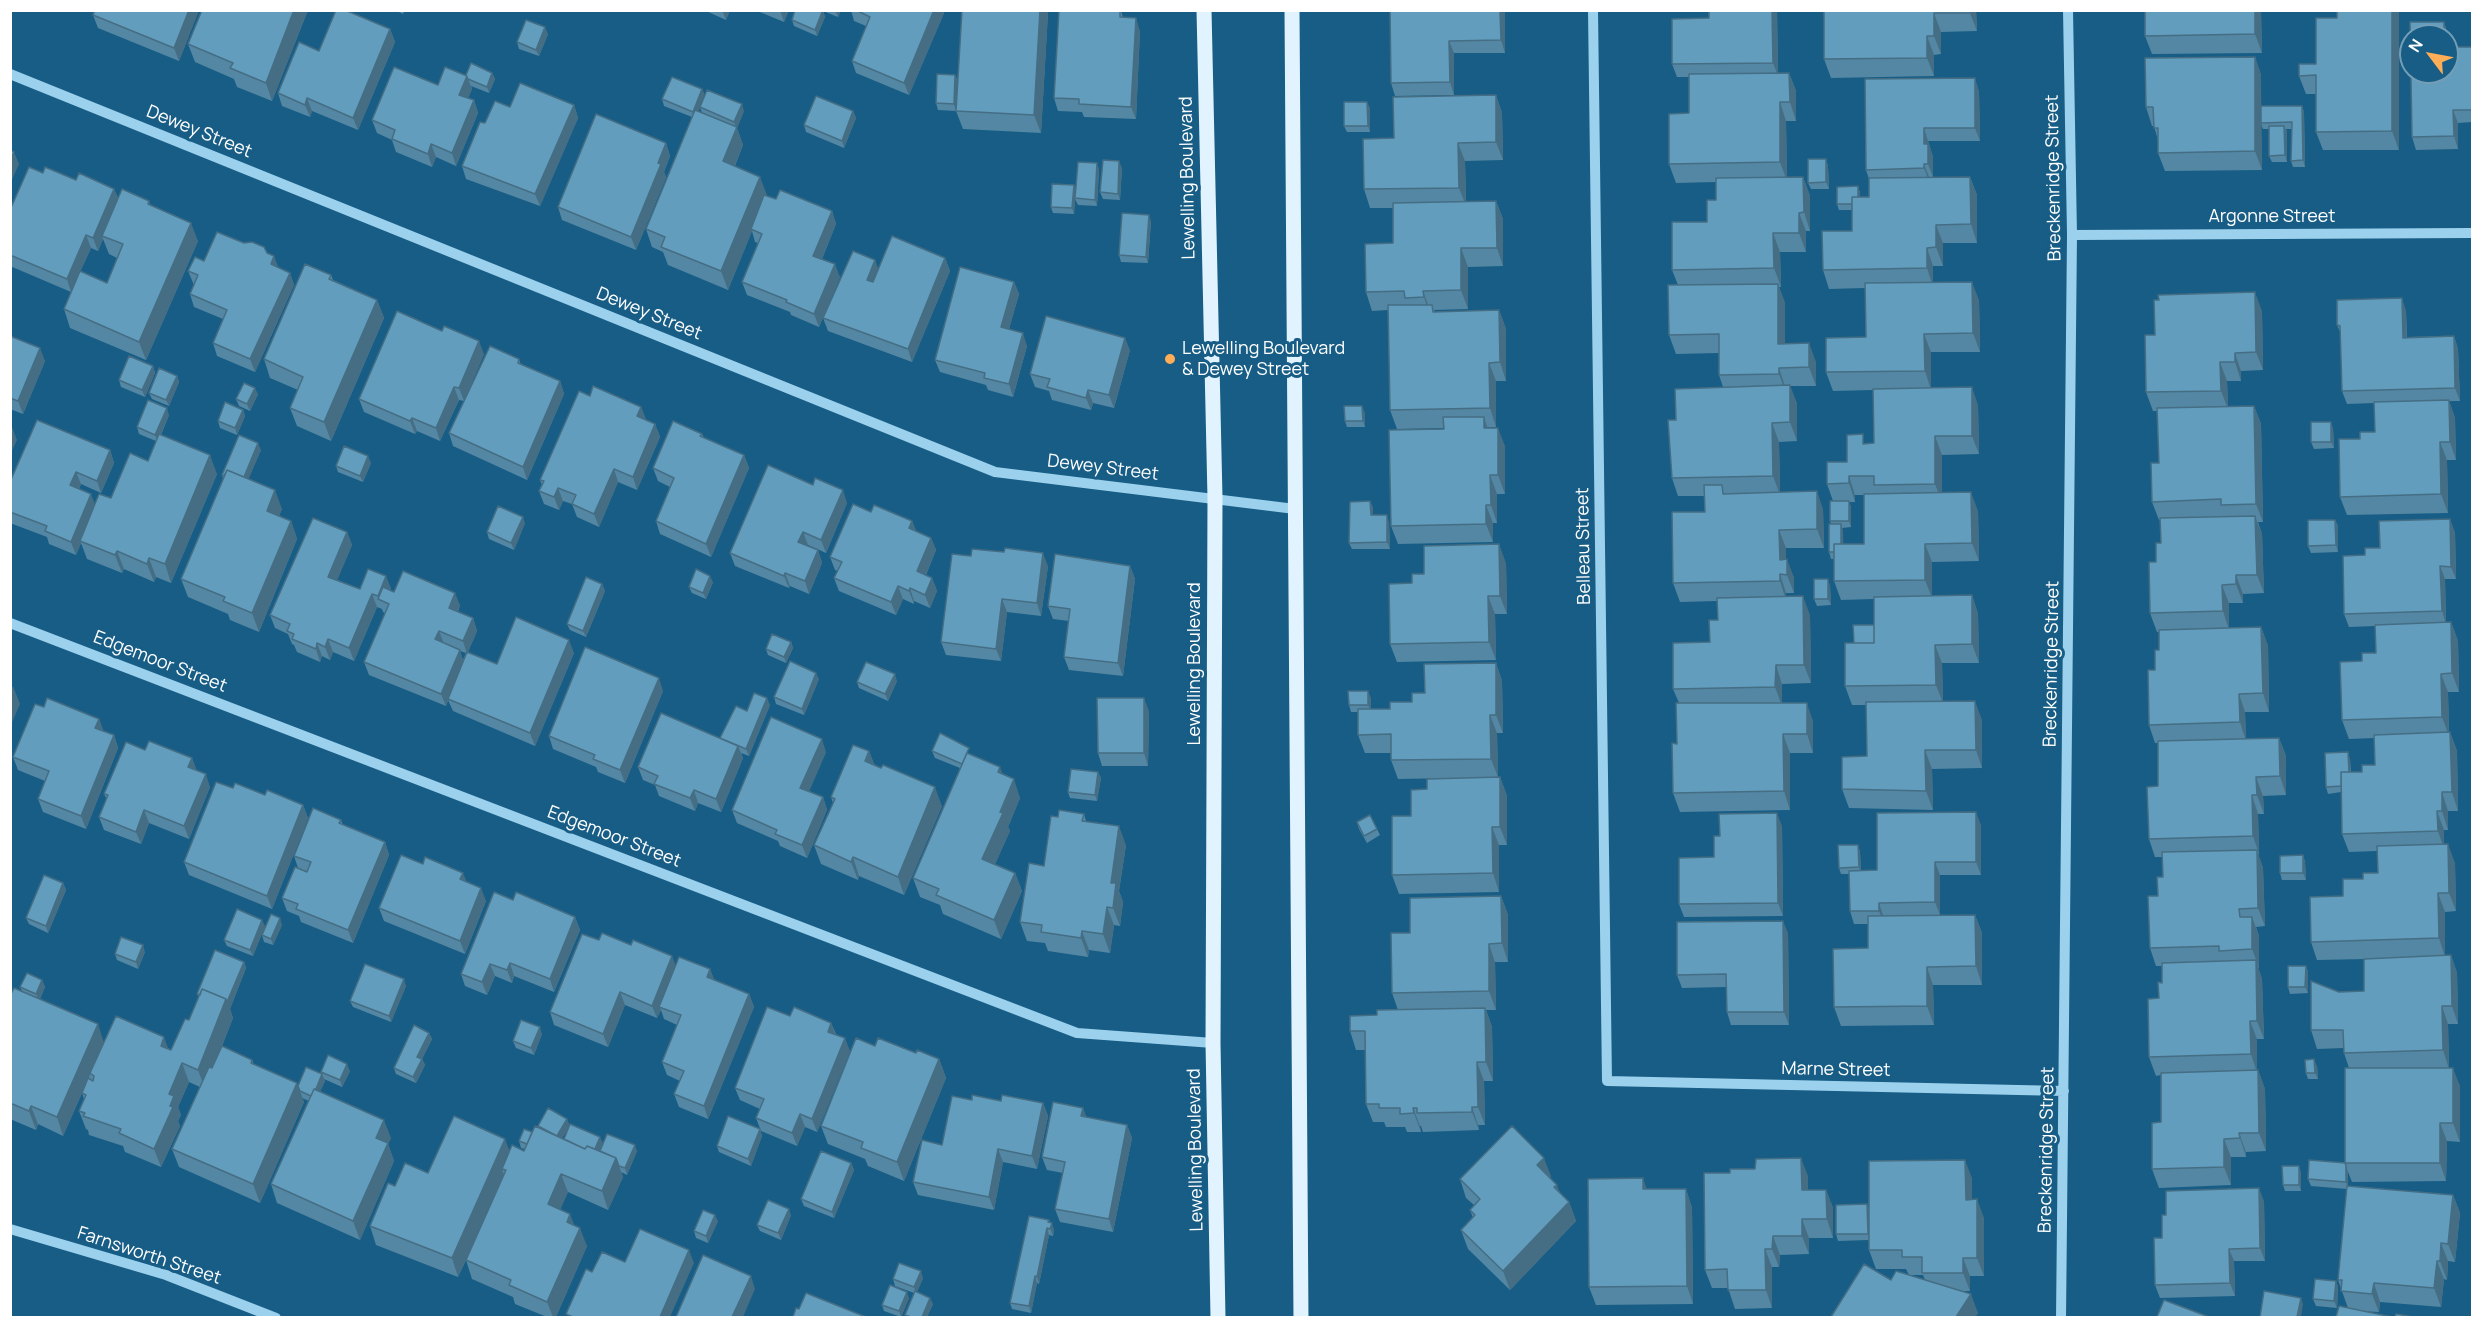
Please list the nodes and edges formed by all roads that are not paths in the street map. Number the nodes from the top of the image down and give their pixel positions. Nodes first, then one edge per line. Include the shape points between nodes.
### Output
1 (1204, 10) edge
2 (1292, 10) edge
3 (1593, 10) edge
4 (2068, 10) edge
5 (10, 74) edge
6 (2472, 232) edge
7 (2072, 235) junction
8 (1215, 498) junction
9 (1295, 509) junction
10 (10, 622) edge
11 (1214, 1043) junction
12 (1607, 1081) joint
13 (2064, 1091) junction
14 (10, 1229) edge
15 (276, 1317) edge
16 (1218, 1317) edge
17 (1301, 1317) edge
18 (2061, 1317) edge

1 - 8 main road, Lewelling Boulevard
2 - 9 main road
3 - 12 street, Belleau Street
4 - 7 street, Breckenridge Street
5 - 8 street, Dewey Street via 995,471
6 - 7 street, Argonne Street
7 - 13 street, Breckenridge Street
8 - 9 street, Dewey Street
8 - 11 main road, Lewelling Boulevard
9 - 17 main road
10 - 11 street, Edgemoor Street via 1077,1033
11 - 16 main road, Lewelling Boulevard
12 - 13 street, Marne Street
13 - 18 street, Breckenridge Street
14 - 15 street, Farnsworth Street via 166,1275

